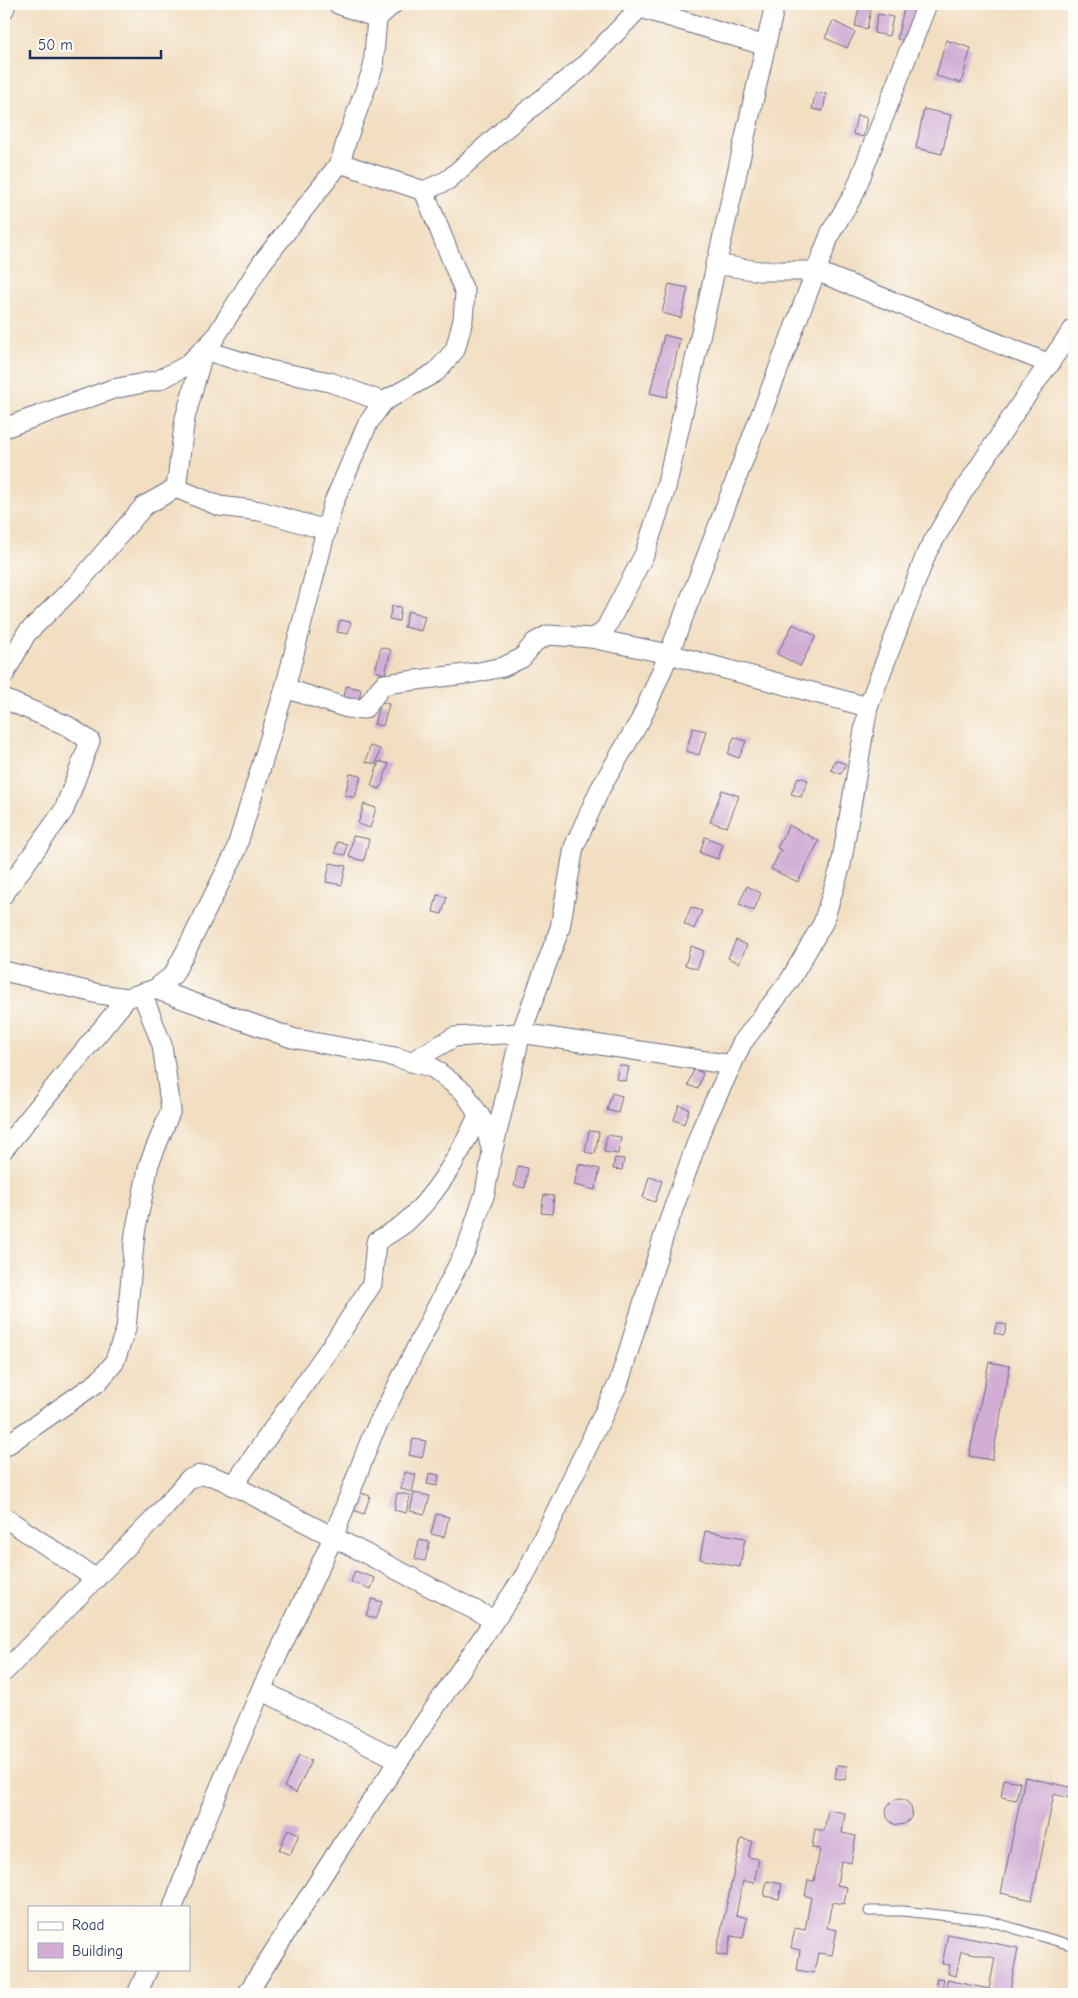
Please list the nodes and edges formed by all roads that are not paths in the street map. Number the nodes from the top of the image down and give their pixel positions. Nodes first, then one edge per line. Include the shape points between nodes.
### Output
1 (6, 4) edge
2 (338, 4) edge
3 (393, 4) edge
4 (775, 4) edge
5 (927, 4) edge
6 (641, 6) edge
7 (4, 10) edge
8 (377, 18) junction
9 (766, 46) junction
10 (340, 163) junction
11 (424, 191) junction
12 (715, 264) junction
13 (816, 271) junction
14 (1074, 328) edge
15 (204, 350) junction
16 (1050, 364) junction
17 (383, 402) junction
18 (4, 428) edge
19 (176, 488) junction
20 (326, 530) junction
21 (591, 638) junction
22 (669, 654) junction
23 (4, 675) edge
24 (284, 688) junction
25 (4, 699) edge
26 (868, 706) junction
27 (4, 894) edge
28 (4, 971) edge
29 (142, 993) junction
30 (520, 1033) junction
31 (411, 1062) junction
32 (732, 1065) junction
33 (479, 1114) junction
34 (4, 1149) edge
35 (492, 1153) junction
36 (4, 1447) edge
37 (233, 1486) junction
38 (4, 1517) edge
39 (332, 1538) junction
40 (96, 1579) junction
41 (494, 1620) junction
42 (4, 1672) edge
43 (261, 1690) junction
44 (399, 1760) junction
45 (173, 1906) edge
46 (869, 1911) dead end
47 (1074, 1946) edge
48 (148, 1970) edge
49 (137, 1994) edge
50 (247, 1994) edge

1 - 7 street
2 - 8 street
3 - 8 street
4 - 9 street
5 - 13 street via 854,194 831,232
6 - 9 street
6 - 11 street via 584,66 507,127 448,180
8 - 10 street via 374,68
9 - 12 street
10 - 11 street
10 - 15 street via 261,264
11 - 17 street via 465,293 463,320 455,350 436,372
12 - 13 street via 759,271
12 - 21 street via 666,488 645,553 607,626 601,634
13 - 16 street
13 - 22 street
14 - 16 street
15 - 17 street via 269,370 330,382
15 - 18 street via 186,366 159,380 113,390
15 - 19 street via 185,418
16 - 26 street via 992,447 927,552
17 - 20 street via 368,423 333,504
19 - 20 street via 219,506 260,511
19 - 23 street via 144,506 79,582 26,634
20 - 24 street
21 - 22 street
21 - 24 street via 548,635 535,642 522,658 503,667 384,684 364,709 348,708
22 - 26 street
22 - 30 street via 641,719 600,789 574,847 560,928
24 - 29 street via 235,853 172,975
25 - 27 street via 68,726 90,741 64,810
26 - 32 street via 841,865 823,923 790,980 742,1043
28 - 29 street via 99,994
29 - 31 street via 292,1038
29 - 34 street
29 - 36 street via 162,1045 171,1110 149,1164 134,1233 126,1329 114,1363 98,1382
30 - 31 street via 454,1037
30 - 32 street
30 - 35 street
31 - 33 street via 433,1068 464,1092
32 - 41 street via 702,1128 667,1226 619,1382 525,1575
33 - 35 street via 485,1124
33 - 37 street via 464,1148 426,1202 404,1224 376,1242 372,1284
35 - 39 street via 486,1193 467,1247 372,1436
37 - 39 street
37 - 40 street via 212,1476 200,1475 189,1479
38 - 40 street
39 - 41 street
39 - 43 street
40 - 42 street
41 - 44 street
43 - 44 street
43 - 45 street
44 - 50 street
46 - 47 lane via 903,1911 986,1920
48 - 49 street

